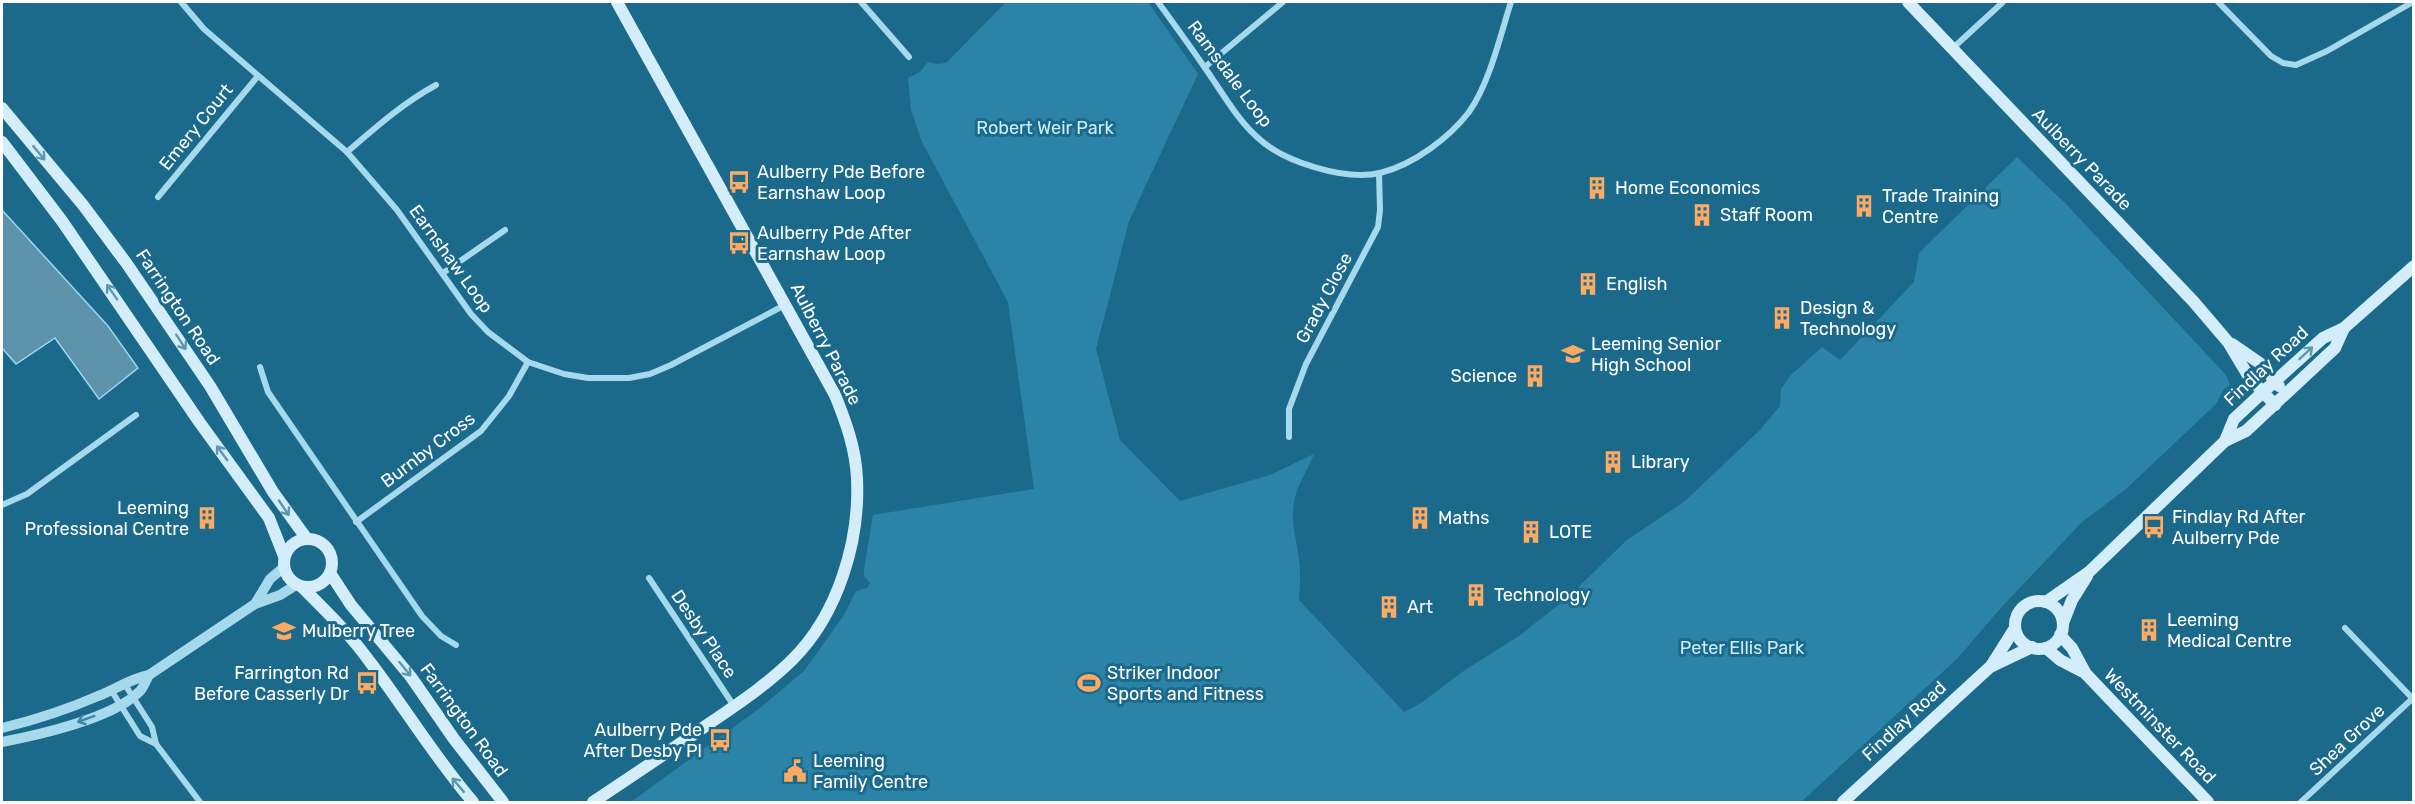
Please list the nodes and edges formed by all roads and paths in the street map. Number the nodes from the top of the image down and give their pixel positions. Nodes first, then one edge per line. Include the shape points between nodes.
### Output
1 (181, 2) edge
2 (617, 2) edge
3 (861, 2) edge
4 (1158, 2) edge
5 (1283, 2) edge
6 (1511, 2) edge
7 (1908, 2) edge
8 (2002, 2) edge
9 (2218, 2) edge
10 (2413, 2) edge
11 (1953, 48) junction
12 (909, 57) dead end
13 (1205, 67) junction
14 (258, 76) junction
15 (436, 85) dead end
16 (2, 108) edge
17 (2, 142) edge
18 (347, 152) junction
19 (1378, 174) junction
20 (158, 197) dead end
21 (506, 230) dead end
22 (2414, 266) edge
23 (443, 273) junction
24 (786, 304) junction
25 (2343, 328) junction
26 (2228, 342) junction
27 (528, 362) junction
28 (260, 367) dead end
29 (2275, 382) junction
30 (2263, 392) junction
31 (2286, 394) junction
32 (2275, 405) junction
33 (136, 415) dead end
34 (1289, 436) dead end
35 (2225, 441) junction
36 (2, 505) edge
37 (356, 522) junction
38 (307, 539) junction
39 (284, 562) junction
40 (2089, 572) junction
41 (330, 573) junction
42 (649, 578) dead end
43 (299, 586) junction
44 (2046, 602) junction
45 (255, 604) junction
46 (2015, 628) junction
47 (2345, 628) dead end
48 (2062, 629) junction
49 (456, 645) dead end
50 (2032, 647) junction
51 (2046, 648) junction
52 (1990, 666) junction
53 (2086, 674) junction
54 (149, 675) junction
55 (124, 683) junction
56 (111, 690) junction
57 (133, 696) junction
58 (2413, 700) edge
59 (119, 705) junction
60 (735, 706) junction
61 (2, 728) edge
62 (2, 741) edge
63 (156, 744) junction
64 (200, 802) edge
65 (473, 802) edge
66 (503, 802) edge
67 (593, 802) edge
68 (1843, 802) edge
69 (2208, 802) edge
70 (2301, 802) edge

1 - 14 street, Earnshaw Loop via 204,29
2 - 24 main road, Aulberry Parade
3 - 12 street
4 - 13 street, Ramsdale Loop
5 - 13 street
6 - 19 street, Ramsdale Loop via 1481,92 1468,112 1433,146
7 - 11 main road, Aulberry Parade
8 - 11 street
9 - 10 street via 2271,56 2296,65
11 - 26 main road, Aulberry Parade
13 - 19 street, Ramsdale Loop via 1244,124 1276,151 1313,167
14 - 18 street, Earnshaw Loop
14 - 20 street, Emery Court
15 - 18 street via 391,114
16 -> 38 main road, Farrington Road via 127,264
39 -> 17 main road via 269,518 62,221
18 - 23 street, Earnshaw Loop via 398,210
19 - 34 street, Grady Close via 1378,226 1306,364 1289,409
21 - 23 street
22 - 25 main road, Findlay Road
23 - 27 street, Earnshaw Loop via 488,332
24 - 27 street, Earnshaw Loop via 650,374 588,378
24 - 60 main road, Aulberry Parade via 844,417 855,458 856,519 844,574 810,638 785,667
29 -> 25 main road, Findlay Road via 2323,338
25 - 31 main road, Findlay Road via 2335,348
26 - 29 main road, Aulberry Parade via 2261,364
26 - 30 main road, Aulberry Parade
27 - 37 street, Burnby Cross via 509,396 481,431
28 - 37 street via 268,392
29 - 30 main road, Findlay Road
29 - 31 main road, Aulberry Parade
30 - 32 main road, Aulberry Parade
30 - 35 main road, Findlay Road via 2234,419
31 - 32 main road, Findlay Road
32 - 35 main road, Findlay Road via 2246,431
33 - 36 street via 27,494
35 - 40 main road, Findlay Road
37 - 49 street via 422,616
38 - 39 main road via 293,544
38 - 41 main road via 328,550 332,557
39 - 43 main road via 290,580
39 - 45 street
40 - 44 main road, Findlay Road
40 - 48 main road, Findlay Road via 2072,600
41 - 43 main road via 315,587
41 -> 66 main road, Farrington Road
42 - 60 street, Desby Place
43 - 45 street
65 -> 43 main road via 443,767 370,661 335,618
44 - 46 main road via 2024,606
44 - 48 main road via 2058,610
45 - 54 street
46 - 50 main road via 2021,640
46 - 52 main road, Findlay Road
47 - 58 street, Shea Grove
48 - 51 main road via 2057,641
48 - 53 main road, Westminster Road
50 - 51 main road
50 - 52 main road, Findlay Road
51 - 53 main road, Westminster Road
52 - 68 main road, Findlay Road
53 - 69 main road, Westminster Road
54 - 55 street
54 - 57 street
55 - 56 street
55 - 57 street
56 - 59 street
56 - 61 street via 53,715
57 - 59 street
57 - 63 street via 152,727
58 - 70 street, Shea Grove
59 -> 62 street via 52,731
59 - 63 street via 140,736
60 - 67 main road, Aulberry Parade
63 - 64 street

